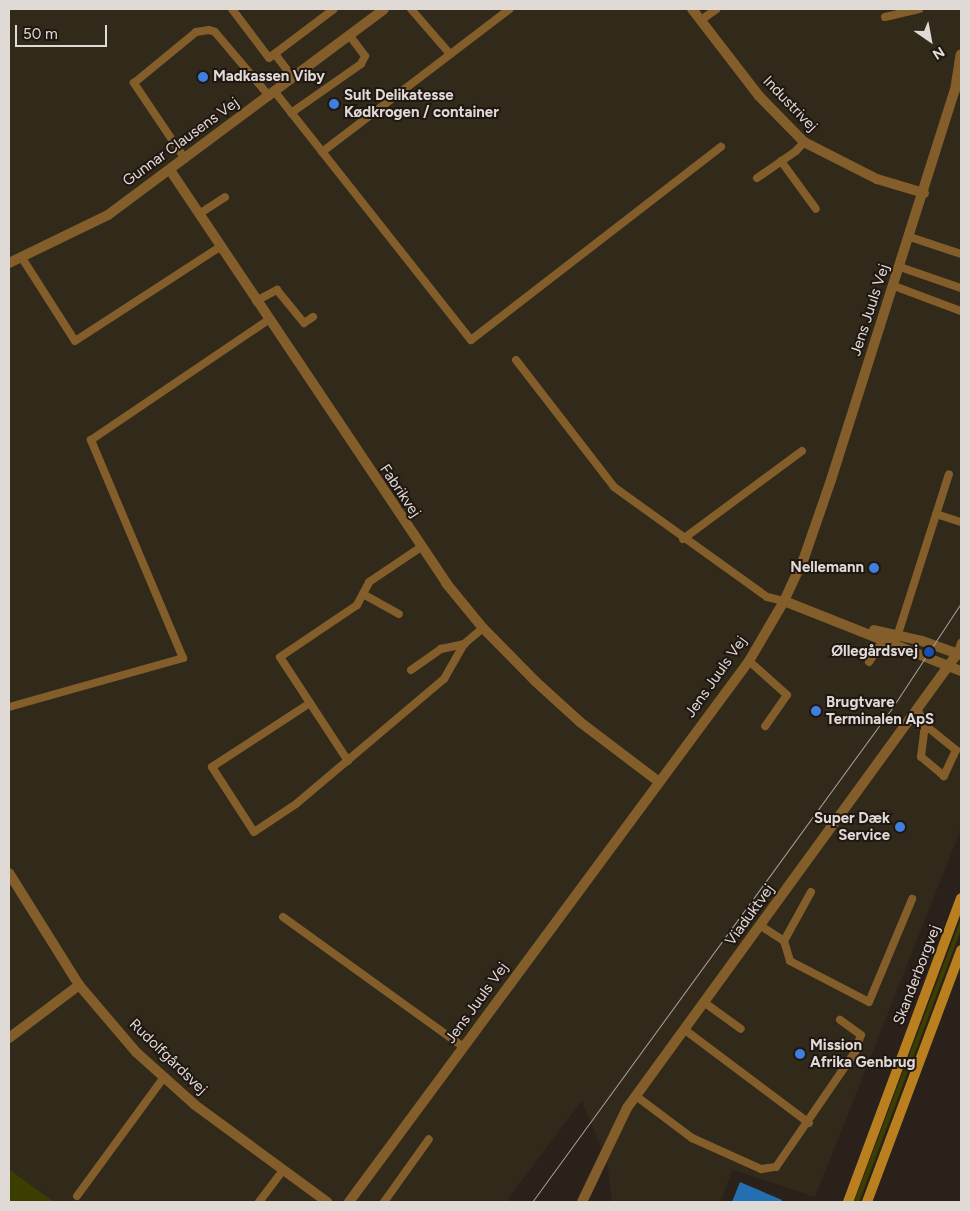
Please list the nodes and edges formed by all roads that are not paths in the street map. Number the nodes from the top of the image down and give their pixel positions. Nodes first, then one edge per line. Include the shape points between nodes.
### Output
1 (232, 9) edge
2 (334, 9) edge
3 (384, 9) edge
4 (411, 9) edge
5 (510, 9) edge
6 (692, 9) edge
7 (717, 9) edge
8 (919, 9) edge
9 (885, 17) dead end
10 (701, 20) junction
11 (349, 35) junction
12 (275, 54) junction
13 (450, 54) junction
14 (961, 54) edge
15 (293, 78) junction
16 (958, 91) edge
17 (272, 94) junction
18 (292, 113) junction
19 (804, 142) junction
20 (721, 147) dead end
21 (322, 152) junction
22 (185, 159) junction
23 (781, 162) junction
24 (170, 170) junction
25 (757, 178) dead end
26 (924, 193) junction
27 (225, 197) dead end
28 (816, 209) dead end
29 (199, 214) junction
30 (910, 237) junction
31 (220, 247) junction
32 (961, 254) edge
33 (22, 258) junction
34 (9, 263) edge
35 (900, 267) junction
36 (894, 286) junction
37 (961, 288) edge
38 (256, 302) junction
39 (961, 311) edge
40 (313, 317) dead end
41 (268, 320) junction
42 (516, 360) dead end
43 (802, 451) dead end
44 (949, 474) dead end
45 (936, 514) junction
46 (961, 522) edge
47 (683, 539) junction
48 (421, 547) junction
49 (363, 594) junction
50 (784, 601) junction
51 (400, 614) dead end
52 (483, 628) junction
53 (885, 636) junction
54 (896, 640) junction
55 (961, 643) edge
56 (464, 644) junction
57 (959, 655) edge
58 (749, 661) junction
59 (869, 662) dead end
60 (949, 666) junction
61 (411, 670) dead end
62 (961, 671) edge
63 (310, 703) junction
64 (9, 707) edge
65 (917, 710) junction
66 (925, 725) junction
67 (765, 726) dead end
68 (348, 761) junction
69 (659, 782) junction
70 (9, 874) edge
71 (811, 892) dead end
72 (961, 898) edge
73 (912, 899) dead end
74 (283, 917) dead end
75 (762, 926) junction
76 (784, 941) junction
77 (961, 950) edge
78 (79, 985) junction
79 (705, 1002) junction
80 (840, 1020) dead end
81 (741, 1029) dead end
82 (685, 1030) junction
83 (9, 1038) edge
84 (463, 1047) junction
85 (164, 1077) junction
86 (636, 1096) junction
87 (808, 1123) junction
88 (429, 1139) dead end
89 (282, 1170) junction
90 (77, 1196) dead end
91 (262, 1201) edge
92 (327, 1202) edge
93 (349, 1202) edge
94 (384, 1202) edge
95 (582, 1202) edge
96 (848, 1202) edge
97 (867, 1202) edge

1 - 12 lane via 269,58
2 - 12 lane
3 - 11 street, Gunnar Clausens Vej
4 - 13 lane
5 - 13 lane
6 - 10 street, Industrivej
7 - 10 lane
8 - 9 lane
10 - 19 street, Industrivej via 759,96
11 - 15 street, Gunnar Clausens Vej
11 - 18 lane via 365,56 361,64
12 - 15 lane
13 - 21 lane
14 - 16 street, Jens Juuls Vej
15 - 17 street, Gunnar Clausens Vej
16 - 26 street, Jens Juuls Vej
17 - 18 lane
17 - 22 street, Gunnar Clausens Vej
17 - 22 lane via 215,32 196,32 134,83
18 - 21 lane
19 - 23 lane
19 - 26 street, Industrivej via 877,179
20 - 21 lane via 471,340
22 - 24 street, Gunnar Clausens Vej
23 - 25 lane
23 - 28 lane
24 - 29 street, Fabrikvej
24 - 33 street, Gunnar Clausens Vej via 108,215
26 - 30 street, Jens Juuls Vej
27 - 29 lane
29 - 31 street, Fabrikvej
30 - 32 lane
30 - 35 street, Jens Juuls Vej
31 - 33 lane via 75,341
31 - 38 street, Fabrikvej
33 - 34 street, Gunnar Clausens Vej
35 - 36 street, Jens Juuls Vej
35 - 37 lane
36 - 39 lane
36 - 50 street, Jens Juuls Vej via 807,550
38 - 40 lane via 277,290 304,323
38 - 41 street, Fabrikvej
41 - 48 street, Fabrikvej
41 - 64 lane via 91,440 183,658
42 - 47 lane via 614,487
43 - 47 lane
44 - 45 lane
45 - 46 lane
45 - 54 lane
47 - 50 lane via 767,598
48 - 49 lane via 369,582
48 - 52 street, Fabrikvej
49 - 51 lane
49 - 63 lane via 357,605 280,656
50 - 53 street
50 - 58 street, Jens Juuls Vej
52 - 56 lane
52 - 69 street, Fabrikvej via 580,722
53 - 54 street
53 - 59 lane
54 - 57 street
54 - 60 street
55 - 57 lane
56 - 61 lane via 441,649
56 - 68 lane via 444,679
57 - 60 street, Viaduktvej
58 - 67 lane via 787,695
58 - 69 street, Jens Juuls Vej
60 - 62 street
60 - 65 street, Viaduktvej
63 - 68 lane
63 - 68 lane via 212,767 254,832 296,804
65 - 66 lane
65 - 75 street, Viaduktvej
66 - 66 lane via 956,750 944,776 921,757
69 - 84 street, Jens Juuls Vej
70 - 78 street, Rudolfgårdsvej
71 - 76 lane
72 - 96 main road, Skanderborgvej
73 - 76 lane via 870,1002 790,961
74 - 84 lane
75 - 76 lane
75 - 79 street, Viaduktvej
77 - 97 main road
78 - 83 street
78 - 85 street, Rudolfgårdsvej via 136,1052
79 - 81 lane
79 - 82 street, Viaduktvej
80 - 87 lane via 861,1035 855,1052
82 - 86 street, Viaduktvej
82 - 87 lane
84 - 93 street, Jens Juuls Vej
85 - 89 street, Rudolfgårdsvej via 194,1105
85 - 90 lane
86 - 87 lane via 692,1138 761,1169 776,1167
86 - 95 street, Viaduktvej
88 - 94 lane
89 - 91 lane
89 - 92 street, Rudolfgårdsvej

